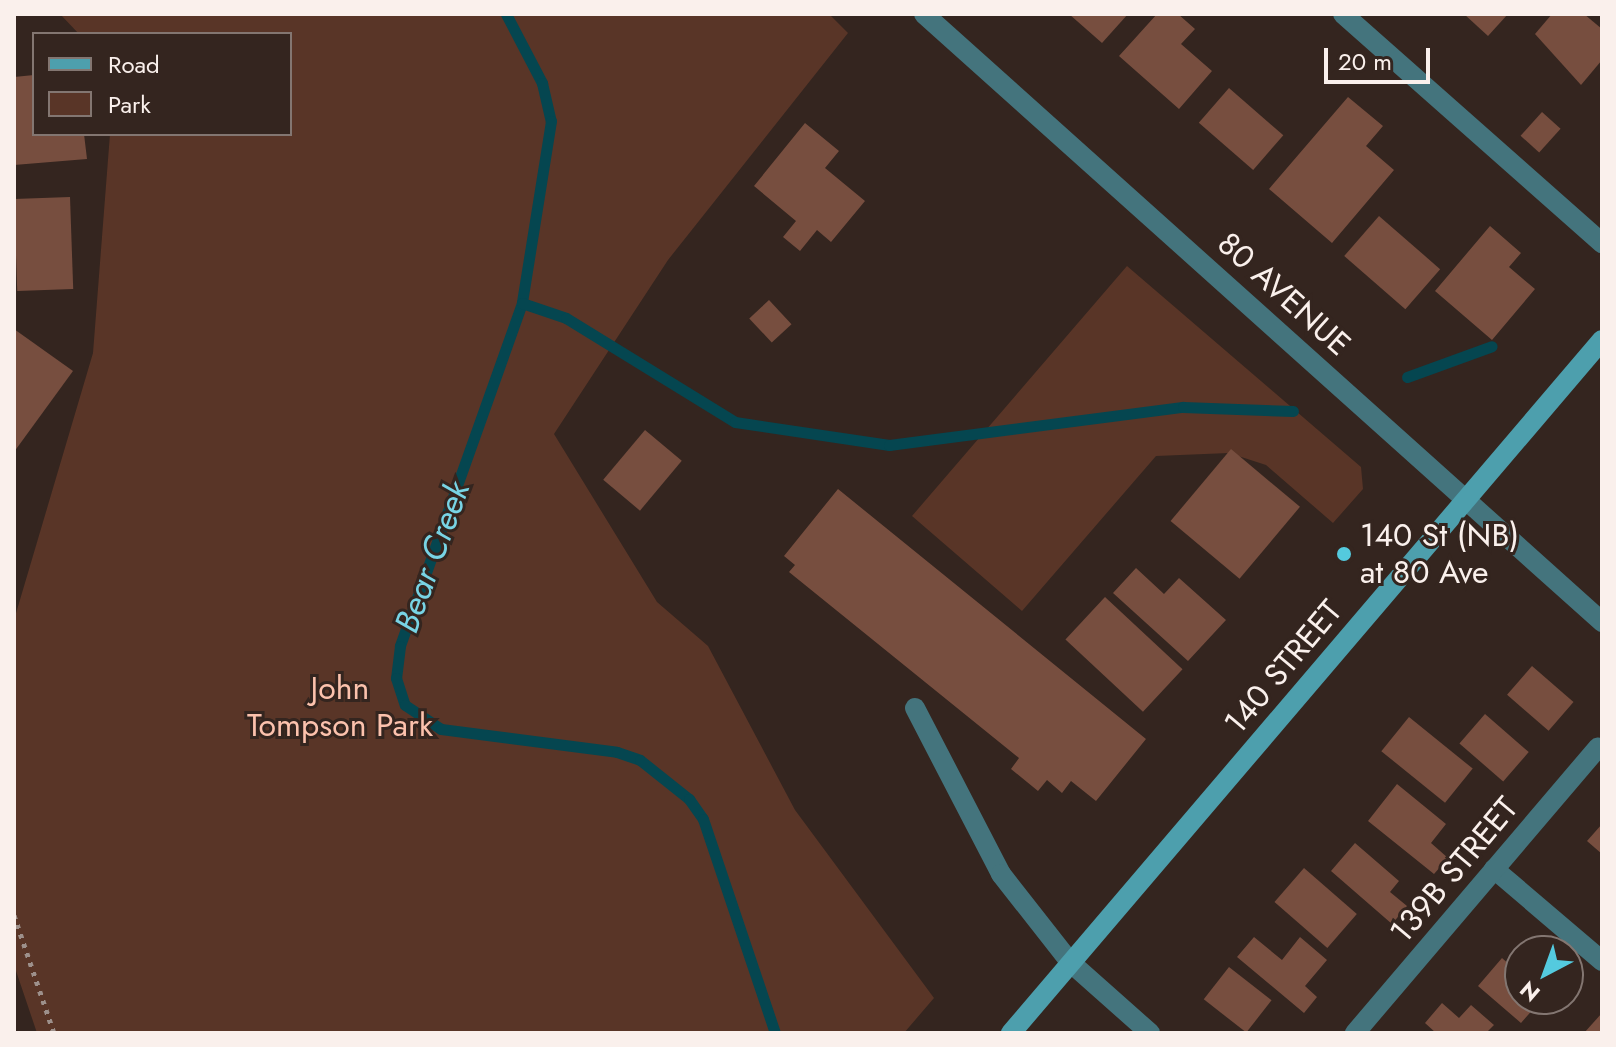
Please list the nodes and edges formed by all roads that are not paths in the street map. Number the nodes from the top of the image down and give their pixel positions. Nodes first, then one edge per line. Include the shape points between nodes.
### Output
1 (924, 14) edge
2 (1343, 14) edge
3 (1602, 243) edge
4 (1602, 340) edge
5 (1467, 498) junction
6 (1602, 622) edge
7 (915, 708) dead end
8 (1598, 747) dead end
9 (1494, 869) junction
10 (1602, 961) edge
11 (1070, 962) junction
12 (1011, 1033) edge
13 (1150, 1033) edge
14 (1355, 1033) edge

1 - 5 street, 80 AVENUE
2 - 3 street
4 - 5 main road, 140 STREET
5 - 6 street, 80 AVENUE
5 - 11 main road, 140 STREET
7 - 11 street via 1001,874
8 - 9 street, 139B STREET
9 - 10 street
9 - 14 street, 139B STREET
11 - 12 main road, 140 STREET
11 - 13 street

